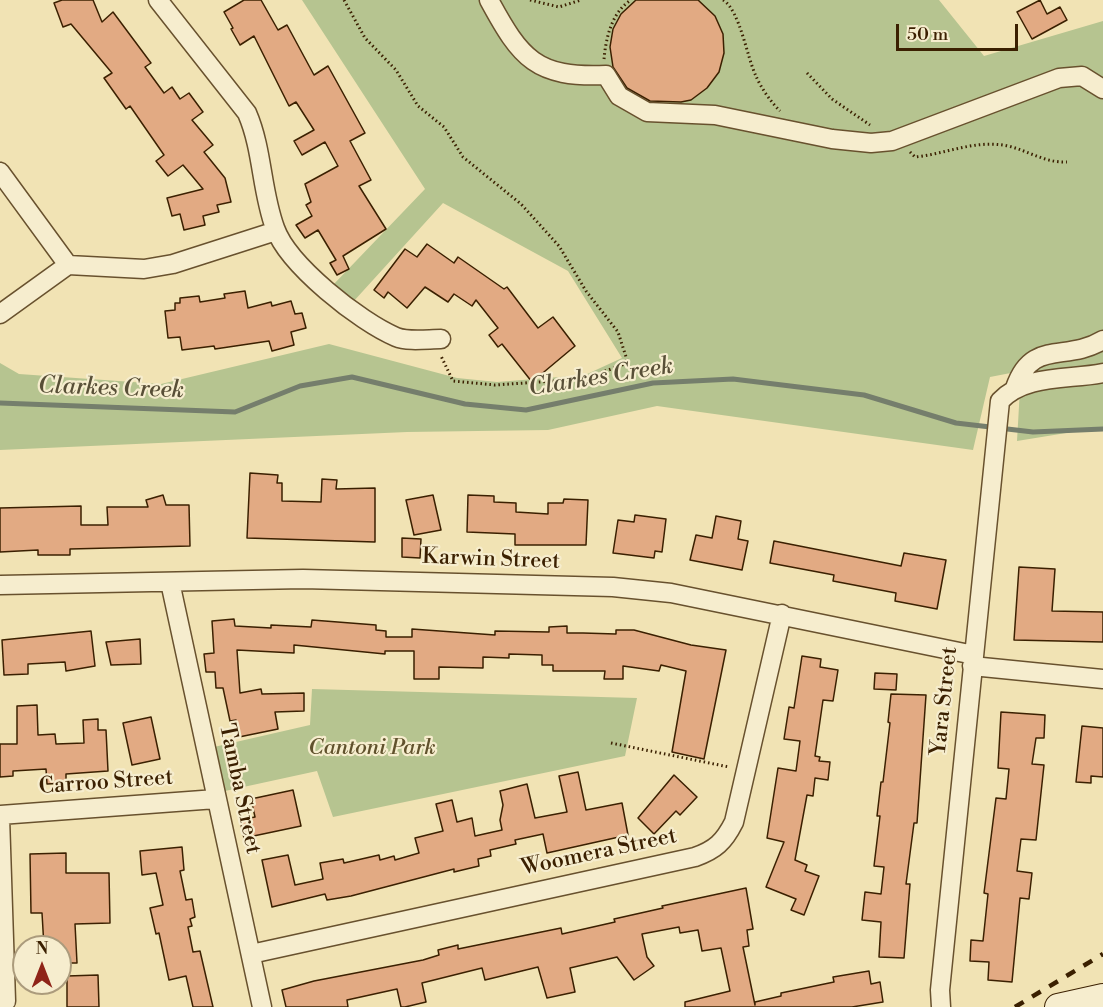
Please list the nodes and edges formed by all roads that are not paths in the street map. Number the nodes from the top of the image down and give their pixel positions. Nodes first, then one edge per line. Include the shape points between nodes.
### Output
1 (158, 0) edge
2 (489, 0) edge
3 (1103, 89) edge
4 (0, 171) edge
5 (276, 231) junction
6 (68, 265) junction
7 (0, 314) edge
8 (436, 339) road end
9 (1103, 340) edge
10 (1103, 373) edge
11 (1015, 388) junction
12 (170, 582) junction
13 (0, 585) edge
14 (782, 614) junction
15 (973, 661) junction
16 (1103, 679) edge
17 (216, 799) junction
18 (0, 816) edge
19 (251, 954) junction
20 (1103, 997) edge
21 (0, 1003) edge
22 (262, 1007) edge
23 (941, 1007) edge
24 (1058, 1007) edge

1 - 5 street via 247,113 256,133 267,203
2 - 3 street via 511,38 542,69 564,75 606,75 619,96 647,112 715,115 872,143 892,141 1059,78 1082,76
4 - 6 street
5 - 6 street via 173,264 144,268
5 - 8 street via 300,263 351,312 398,338
6 - 7 street
9 - 11 street via 1063,354 1033,358 1021,370
10 - 11 street
11 - 15 street, Yara Street via 999,405
12 - 13 street, Karwin Street
12 - 14 street, Karwin Street via 303,579 613,587 671,593
12 - 17 street, Tamba Street
14 - 15 street, Karwin Street
14 - 19 street, Woomera Street via 734,822 725,840 713,850
15 - 16 street, Karwin Street
15 - 23 street, Yara Street
17 - 18 street, Carroo Street
17 - 19 street, Tamba Street
18 - 21 street via 6,1001
19 - 22 street, Tamba Street
20 - 24 street

